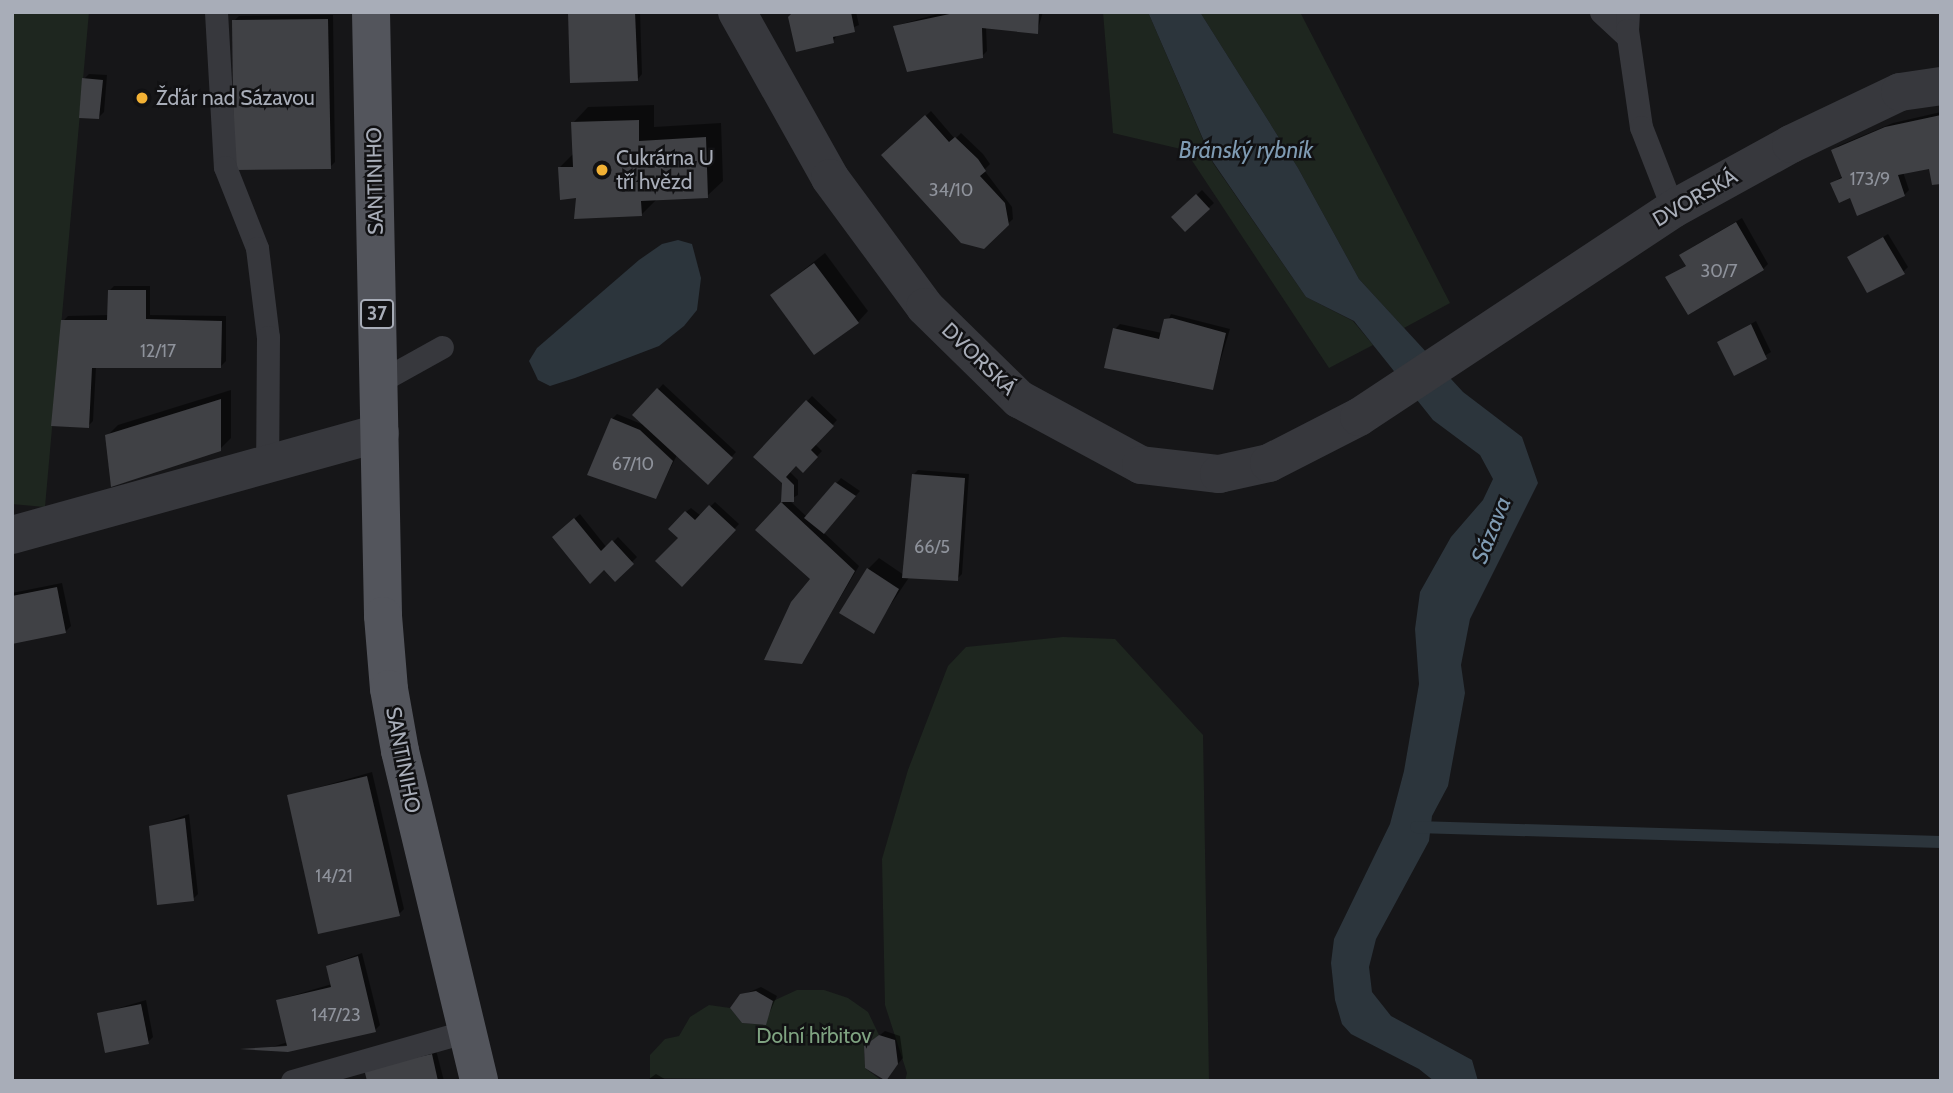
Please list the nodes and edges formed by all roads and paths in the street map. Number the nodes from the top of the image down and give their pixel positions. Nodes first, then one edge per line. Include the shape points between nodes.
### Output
1 (216, 12) edge
2 (372, 12) edge
3 (737, 12) edge
4 (1601, 12) edge
5 (1628, 12) edge
6 (1627, 36) junction
7 (1941, 86) edge
8 (1673, 209) junction
9 (442, 347) dead end
10 (379, 382) junction
11 (380, 433) junction
12 (267, 465) junction
13 (12, 535) edge
14 (467, 1031) junction
15 (292, 1081) edge
16 (479, 1081) edge

1 - 12 lane via 225,167 257,248 268,337
2 - 10 main road, SANTINIHO / 37
3 - 8 street, DVORSKÁ via 830,178 925,307 1019,399 1141,465 1219,474 1269,463 1359,416
4 - 6 lane
5 - 6 lane
6 - 8 lane via 1641,127
7 - 8 street, DVORSKÁ via 1900,92 1791,144
9 - 10 lane
10 - 11 main road, SANTINIHO / 37
11 - 12 street
11 - 14 main road, SANTINIHO / 37 via 389,689
12 - 13 street
14 - 15 lane
14 - 16 main road, SANTINIHO / 37

